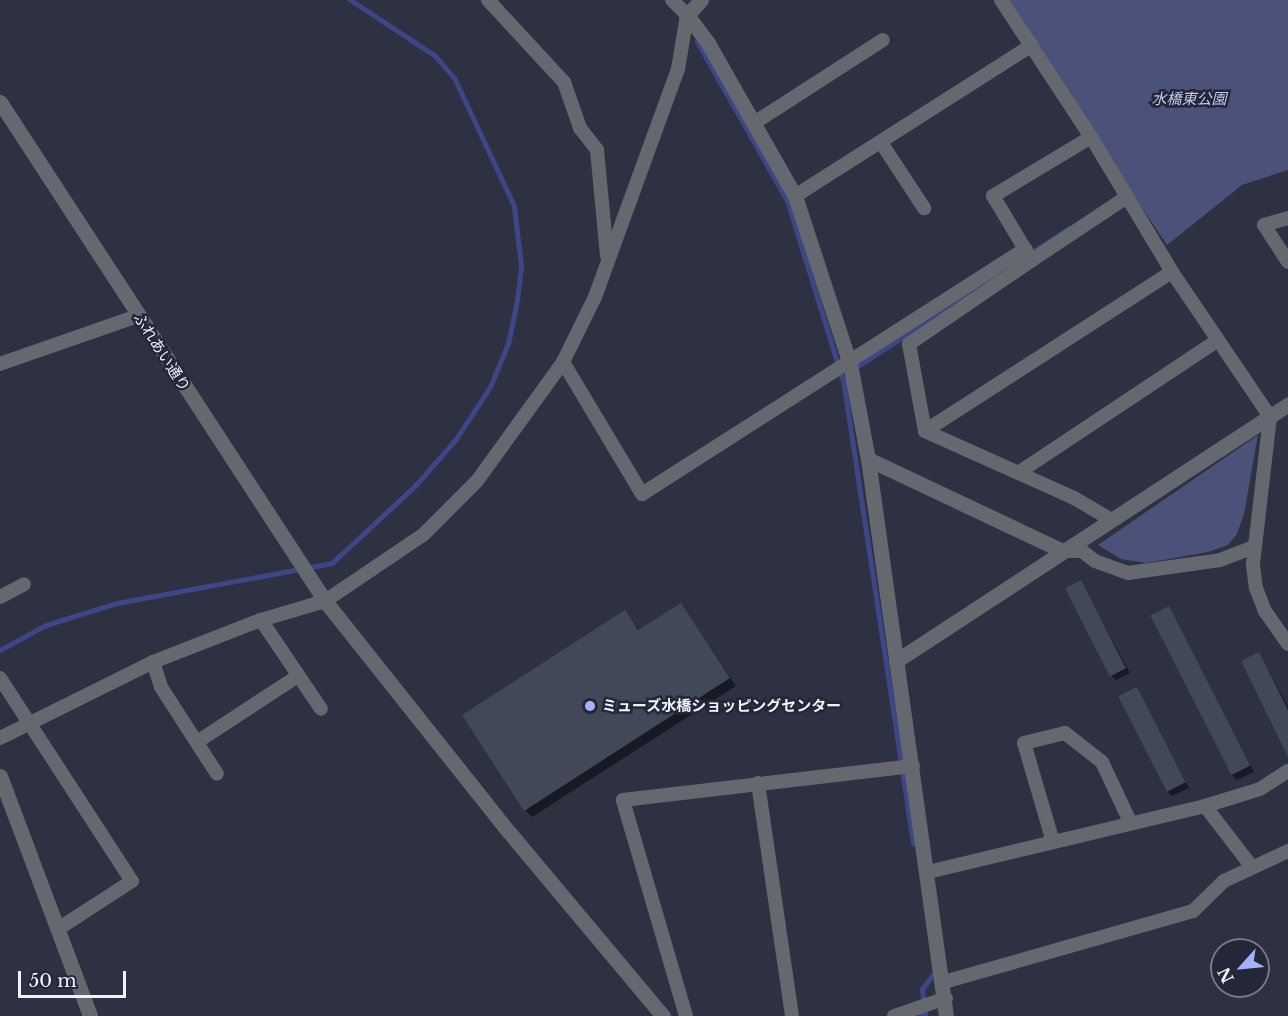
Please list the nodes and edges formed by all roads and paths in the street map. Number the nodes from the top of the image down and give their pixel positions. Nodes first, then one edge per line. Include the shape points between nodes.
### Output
1 (488, 0) edge
2 (672, 0) edge
3 (701, 0) edge
4 (1001, 0) edge
5 (687, 15) junction
6 (883, 40) dead end
7 (1032, 45) junction
8 (0, 102) edge
9 (754, 123) junction
10 (1091, 136) junction
11 (882, 144) junction
12 (795, 196) junction
13 (1128, 197) junction
14 (924, 208) dead end
15 (1288, 218) edge
16 (1029, 255) junction
17 (608, 261) junction
18 (1288, 262) edge
19 (1173, 272) junction
20 (138, 316) junction
21 (1218, 340) junction
22 (563, 362) junction
23 (0, 364) edge
24 (850, 364) junction
25 (1288, 404) edge
26 (1270, 417) junction
27 (925, 431) junction
28 (868, 459) junction
29 (1018, 473) junction
30 (1110, 519) junction
31 (1254, 547) junction
32 (1063, 551) junction
33 (24, 584) dead end
34 (2, 593) edge
35 (325, 601) junction
36 (261, 620) junction
37 (1288, 644) edge
38 (896, 661) junction
39 (153, 662) junction
40 (298, 675) junction
41 (0, 678) edge
42 (321, 709) dead end
43 (28, 722) junction
44 (0, 738) edge
45 (197, 742) junction
46 (913, 766) junction
47 (1288, 771) edge
48 (217, 774) dead end
49 (0, 776) edge
50 (758, 783) junction
51 (1205, 806) junction
52 (1131, 824) junction
53 (1053, 842) junction
54 (1288, 851) edge
55 (1252, 867) junction
56 (928, 872) junction
57 (58, 929) junction
58 (945, 990) junction
59 (90, 1016) edge
60 (663, 1016) edge
61 (686, 1016) edge
62 (792, 1016) edge
63 (894, 1016) edge
64 (946, 1016) edge

1 - 17 street via 564,82 580,128 597,150
2 - 5 street
3 - 5 street
4 - 7 street
5 - 9 street via 708,43
5 - 17 street via 678,69
6 - 9 street
7 - 10 street
7 - 11 street
8 - 20 street, ふれあい通り
9 - 12 street
10 - 13 street
10 - 16 street via 993,196
11 - 12 street
11 - 14 street
12 - 24 street
13 - 16 street
13 - 19 street
15 - 18 street via 1264,225
16 - 24 street
16 - 27 street via 909,344
17 - 22 street
19 - 21 street
19 - 27 street
20 - 23 street
20 - 35 street, ふれあい通り
21 - 26 street
21 - 29 street
22 - 24 street via 642,494
22 - 35 street via 477,481 423,535
24 - 28 street
25 - 26 street
26 - 30 street
26 - 31 street
27 - 29 street
28 - 32 street
28 - 38 street
29 - 30 street
30 - 32 street
31 - 32 street via 1200,564 1128,573 1095,561 1082,551
31 - 37 street via 1256,588 1264,611
32 - 38 street
33 - 34 street
35 - 36 street
35 - 60 street, ふれあい通り via 509,832
36 - 39 street
36 - 40 street
38 - 46 street
39 - 43 street
39 - 45 street via 161,687
40 - 42 street
40 - 45 street
41 - 43 street
43 - 44 street
43 - 57 street via 132,881
45 - 48 street
46 - 50 street
46 - 56 street
47 - 51 street via 1260,789
49 - 57 street
50 - 61 street via 623,800
50 - 62 street
51 - 52 street
51 - 55 street
52 - 53 street
52 - 53 street via 1102,762 1065,733 1024,742
53 - 56 street
54 - 55 street
55 - 58 street via 1224,881 1193,911
56 - 58 street
57 - 59 street
58 - 63 street
58 - 64 street

